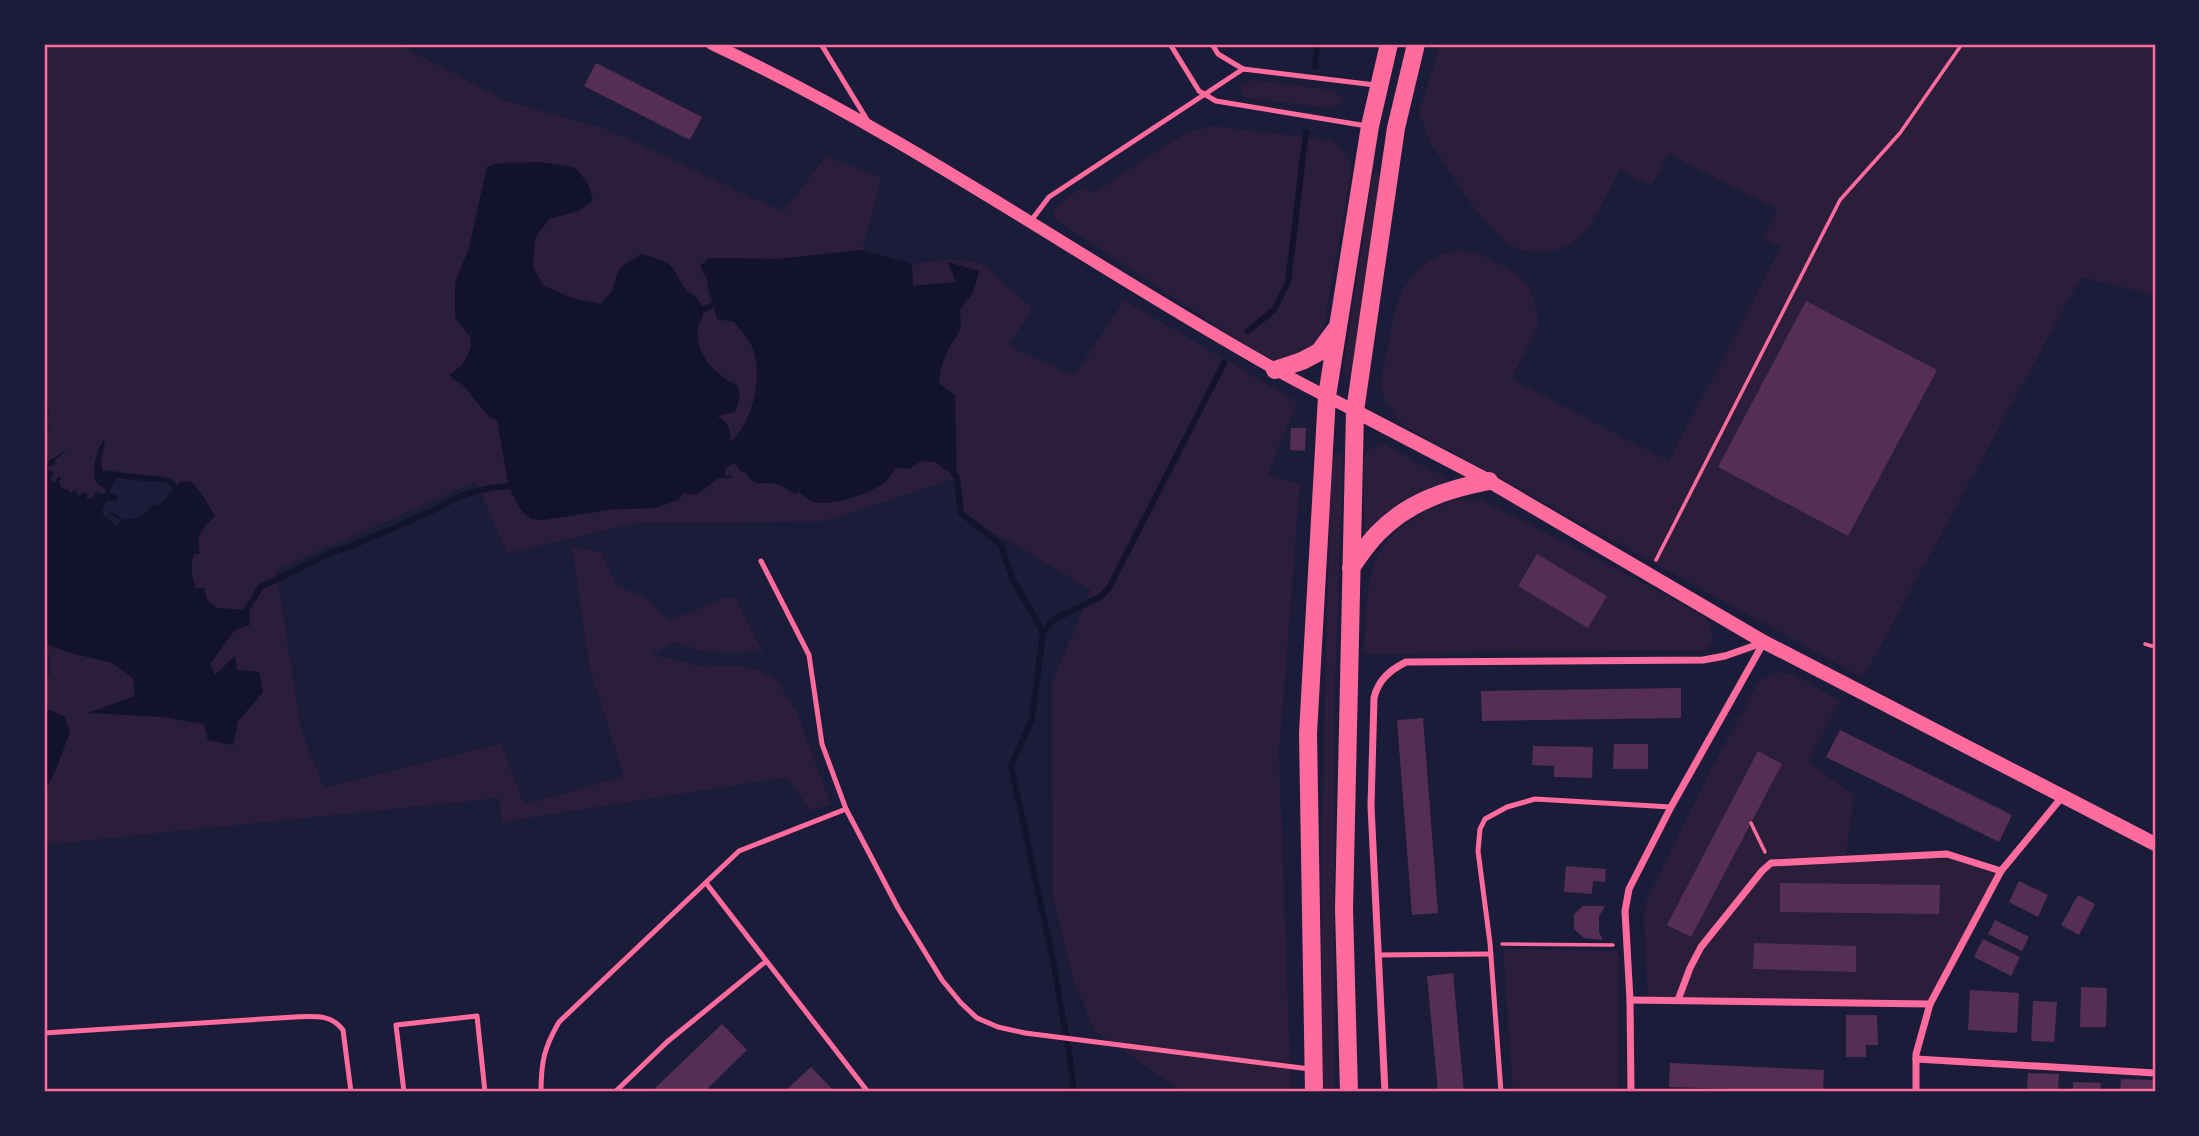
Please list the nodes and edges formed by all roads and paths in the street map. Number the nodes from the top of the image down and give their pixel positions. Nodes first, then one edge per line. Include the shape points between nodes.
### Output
1 (712, 44) edge
2 (821, 44) edge
3 (1170, 44) edge
4 (1212, 44) edge
5 (1389, 44) edge
6 (1416, 44) edge
7 (1962, 44) edge
8 (1243, 69) junction
9 (1378, 85) junction
10 (1404, 89) junction
11 (1204, 95) junction
12 (871, 125) junction
13 (1370, 126) junction
14 (1396, 128) junction
15 (1030, 222) junction
16 (1338, 326) junction
17 (1276, 370) junction
18 (1327, 396) junction
19 (1355, 411) junction
20 (1489, 481) junction
21 (761, 561) dead end
22 (1351, 568) junction
23 (1648, 574) junction
24 (1764, 642) junction
25 (2145, 644) dead end
26 (2155, 646) edge
27 (2062, 797) junction
28 (1671, 807) junction
29 (846, 809) junction
30 (1751, 823) dead end
31 (2155, 844) edge
32 (1771, 863) junction
33 (2001, 872) junction
34 (706, 883) junction
35 (1489, 943) junction
36 (1627, 945) junction
37 (1490, 954) junction
38 (1378, 956) junction
39 (765, 962) junction
40 (1630, 1000) junction
41 (1678, 1000) junction
42 (1930, 1004) junction
43 (44, 1033) edge
44 (1916, 1059) junction
45 (1314, 1070) junction
46 (2155, 1073) edge
47 (351, 1092) edge
48 (404, 1092) edge
49 (485, 1092) edge
50 (541, 1092) edge
51 (615, 1092) edge
52 (868, 1092) edge
53 (1314, 1092) edge
54 (1349, 1092) edge
55 (1385, 1092) edge
56 (1501, 1092) edge
57 (1631, 1092) edge
58 (1916, 1092) edge

1 - 12 street
2 - 12 lane
3 - 11 lane
4 - 8 lane
5 - 9 highway
6 - 10 highway
7 - 23 path via 1900,133 1840,200
8 - 9 lane
8 - 11 lane
9 - 10 highway
9 - 13 highway
10 - 14 highway
11 - 13 lane via 1216,101
11 - 15 lane via 1049,197
12 - 15 street
13 - 14 highway
13 - 16 highway
14 - 19 highway
15 - 17 street
16 - 17 highway via 1319,352
16 - 18 highway
17 - 18 street
18 - 19 street
18 - 45 highway via 1308,733
19 - 20 main road
19 - 22 highway
20 - 22 highway via 1431,496 1407,511 1378,533
20 - 23 main road
21 - 29 lane via 809,655 822,744
22 - 54 highway via 1344,909
23 - 24 main road
24 - 27 main road
24 - 28 street
24 - 38 street via 1703,660 1406,662 1393,668 1374,698 1371,806
25 - 26 path
27 - 31 main road
27 - 33 street
28 - 35 lane via 1535,799 1485,819 1478,851
28 - 36 street via 1629,890
29 - 34 lane via 739,850
29 - 45 lane via 942,980 977,1018 998,1027 1053,1037
30 - 32 path
32 - 33 street via 1947,854
32 - 41 street via 1701,947
33 - 42 street
34 - 39 lane
34 - 50 lane via 559,1022 546,1045
35 - 36 path
35 - 37 lane
36 - 40 street
37 - 38 lane
37 - 56 lane
38 - 55 street
39 - 51 lane via 667,1042
39 - 52 lane
40 - 41 street
40 - 57 street
41 - 42 street
42 - 44 street
43 - 47 lane via 327,1017 343,1030
44 - 46 street
44 - 58 street
45 - 53 highway
48 - 49 lane via 396,1025 477,1016

